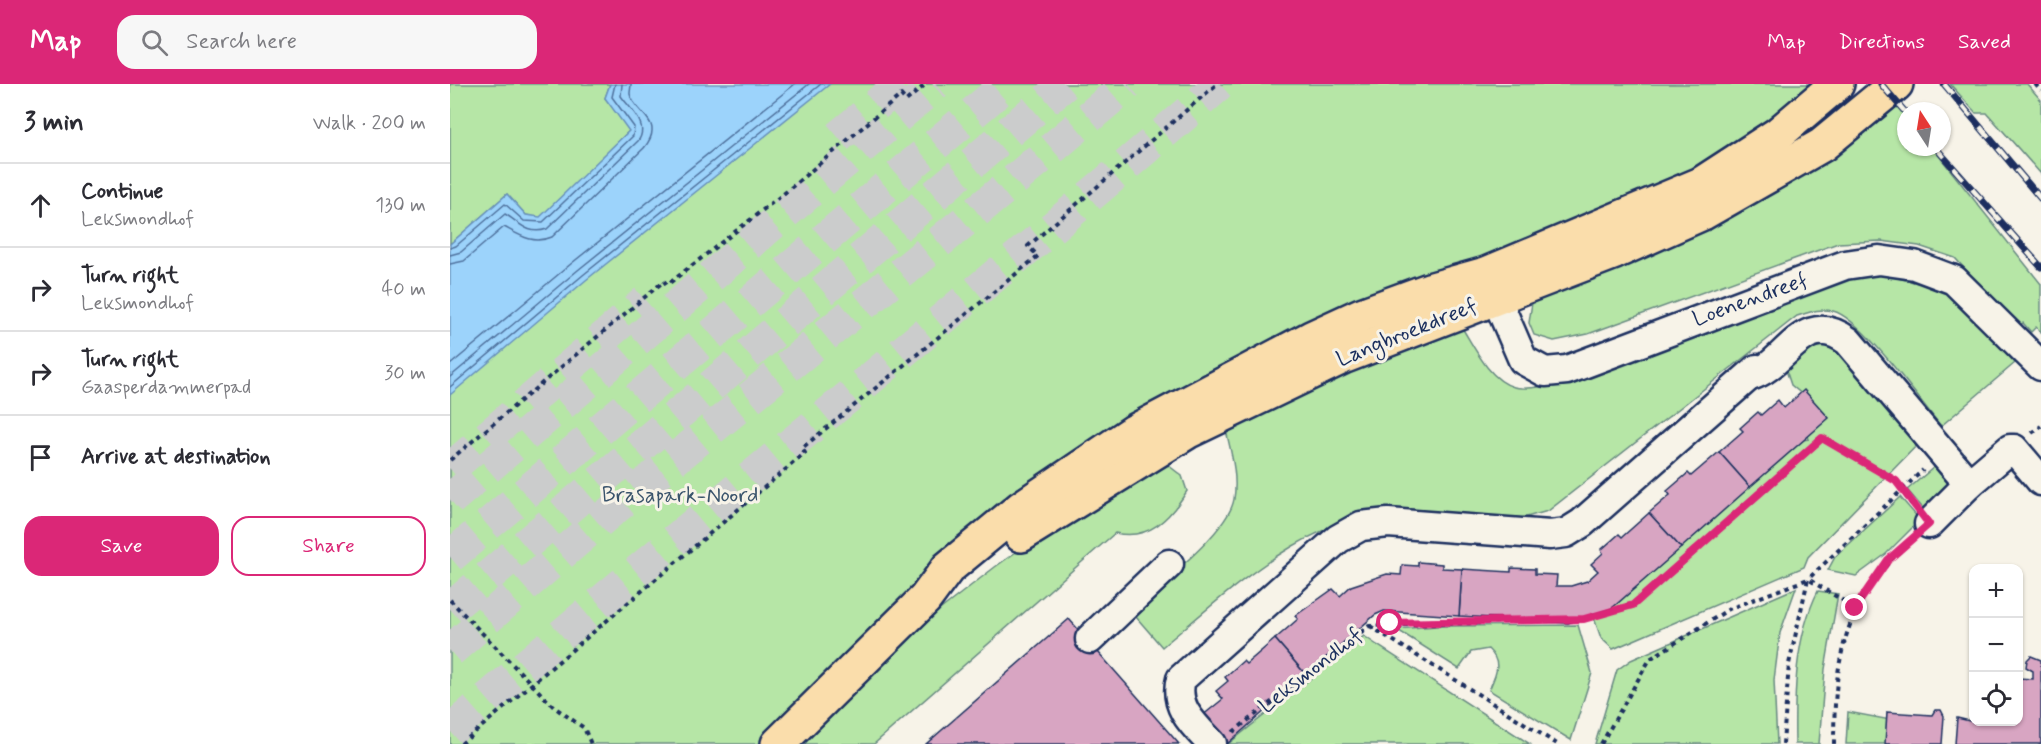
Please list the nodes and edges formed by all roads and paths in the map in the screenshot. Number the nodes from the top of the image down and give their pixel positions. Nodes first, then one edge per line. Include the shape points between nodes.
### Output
1 (926, 84) edge
2 (1217, 84) edge
3 (1837, 84) edge
4 (1896, 84) edge
5 (2035, 84) edge
6 (2041, 91) edge
7 (1491, 286) junction
8 (2033, 357) edge
9 (1943, 453) junction
10 (450, 460) edge
11 (2041, 481) edge
12 (1969, 484) junction
13 (1900, 489) junction
14 (1929, 524) junction
15 (1169, 564) dead end
16 (1808, 579) junction
17 (450, 600) edge
18 (1855, 608) junction
19 (1369, 626) junction
20 (1090, 639) dead end
21 (531, 683) junction
22 (1211, 735) edge
23 (461, 744) edge
24 (591, 744) edge
25 (778, 744) edge
26 (1557, 744) edge
27 (1601, 744) edge
28 (1783, 744) edge
29 (1834, 744) edge

1 - 10 path via 906,101 901,95 787,191 667,285 664,281
2 - 21 path via 1028,246 1038,256 802,448 805,453
3 - 7 main road, Langbroekdreef via 1778,134 1701,184
4 - 7 main road, Langbroekdreef via 1822,145 1703,213 1615,252
5 - 6 path
7 - 8 street, Loenendreef via 1523,360 1545,372 1567,370 1845,265 1879,260 1914,265 1954,280
7 - 25 main road, Langbroekdreef via 1421,325 1182,421 1005,545 959,582 925,599
9 - 12 street
9 - 13 path
9 - 22 street via 1848,341 1821,330 1810,333 1760,374 1753,373 1566,533 1388,523 1361,526 1338,538 1184,675 1179,697 1186,714
11 - 12 street via 2010,449
12 - 14 street
13 - 14 path, Leksmondhof
13 - 16 path
13 - 19 path, Leksmondhof via 1896,481 1822,438 1633,605 1584,619
14 - 18 path via 1888,560
15 - 20 street
16 - 18 path
16 - 27 path via 1729,609 1650,659
16 - 28 path via 1789,664
17 - 21 path
18 - 29 path via 1837,668
19 - 22 path, Leksmondhof
19 - 26 path
21 - 23 path
21 - 24 path via 554,707 584,728

